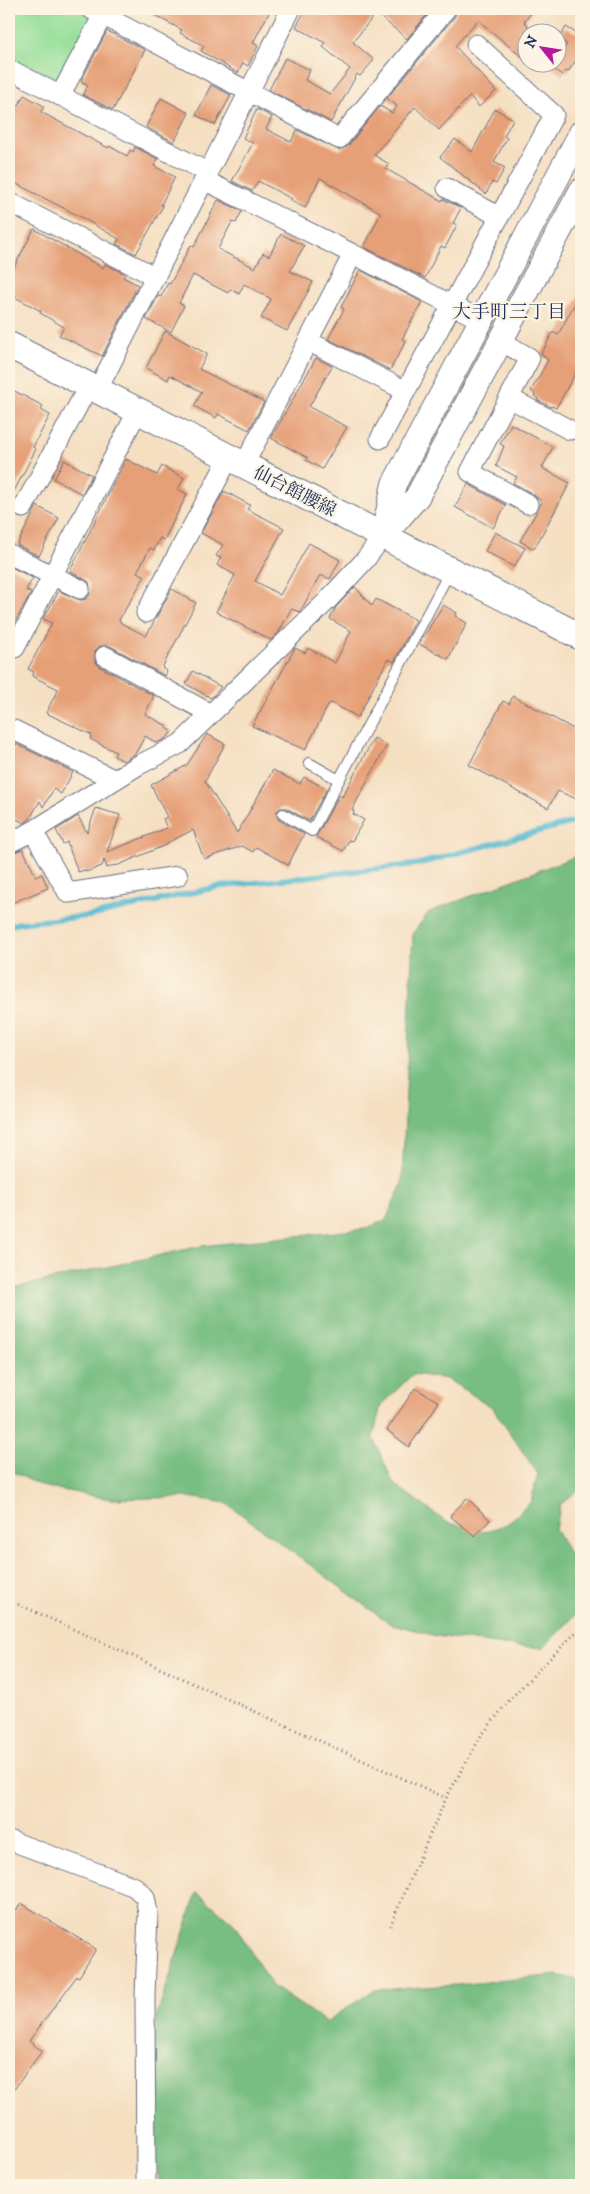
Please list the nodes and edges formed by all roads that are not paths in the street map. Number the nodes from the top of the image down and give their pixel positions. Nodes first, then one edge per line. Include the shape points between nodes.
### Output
1 (291, 9) edge
2 (441, 10) edge
3 (97, 12) edge
4 (476, 44) dead end
5 (9, 70) edge
6 (251, 91) junction
7 (60, 96) junction
8 (581, 132) edge
9 (207, 176) junction
10 (447, 188) dead end
11 (581, 192) edge
12 (9, 202) edge
13 (498, 216) junction
14 (353, 254) junction
15 (156, 277) junction
16 (452, 304) junction
17 (481, 320) junction
18 (308, 341) junction
19 (501, 341) junction
20 (9, 345) edge
21 (398, 387) dead end
22 (92, 389) junction
23 (509, 398) junction
24 (137, 412) junction
25 (570, 430) dead end
26 (380, 439) dead end
27 (236, 461) junction
28 (528, 504) dead end
29 (23, 508) dead end
30 (382, 536) junction
31 (9, 554) edge
32 (450, 571) junction
33 (53, 575) junction
34 (80, 589) dead end
35 (146, 613) dead end
36 (581, 637) edge
37 (15, 648) dead end
38 (106, 656) dead end
39 (211, 714) junction
40 (14, 730) dead end
41 (309, 763) dead end
42 (115, 780) junction
43 (339, 780) junction
44 (283, 814) dead end
45 (18, 835) edge
46 (178, 876) dead end
47 (9, 1840) edge
48 (146, 2185) edge

1 - 6 street
2 - 6 street via 339,139
3 - 6 street
3 - 7 street
4 - 13 street via 554,115
5 - 7 street
6 - 9 street
7 - 9 street
8 - 17 street
9 - 14 street
9 - 15 street
10 - 13 street
11 - 19 street
12 - 15 street
13 - 16 street
14 - 16 street
14 - 18 street
15 - 22 street
16 - 17 street
16 - 26 street
17 - 30 street via 394,484
18 - 21 street
18 - 27 street
19 - 23 street via 530,358
19 - 30 street via 417,496
20 - 22 main road, 仙台館腰線
22 - 24 main road, 仙台館腰線
22 - 29 street
23 - 25 street
23 - 28 street via 470,472
24 - 27 main road, 仙台館腰線
24 - 33 street
27 - 30 main road, 仙台館腰線
27 - 35 street
30 - 32 main road, 仙台館腰線
30 - 39 street via 365,560 326,602
31 - 33 street
32 - 36 main road, 仙台館腰線
32 - 43 lane
33 - 34 street
33 - 37 street
38 - 39 street
39 - 42 street via 180,744
40 - 42 street
41 - 43 lane
42 - 45 street
43 - 44 lane via 312,831
45 - 46 street via 68,893
47 - 48 street via 135,1887 145,1897 148,1913

